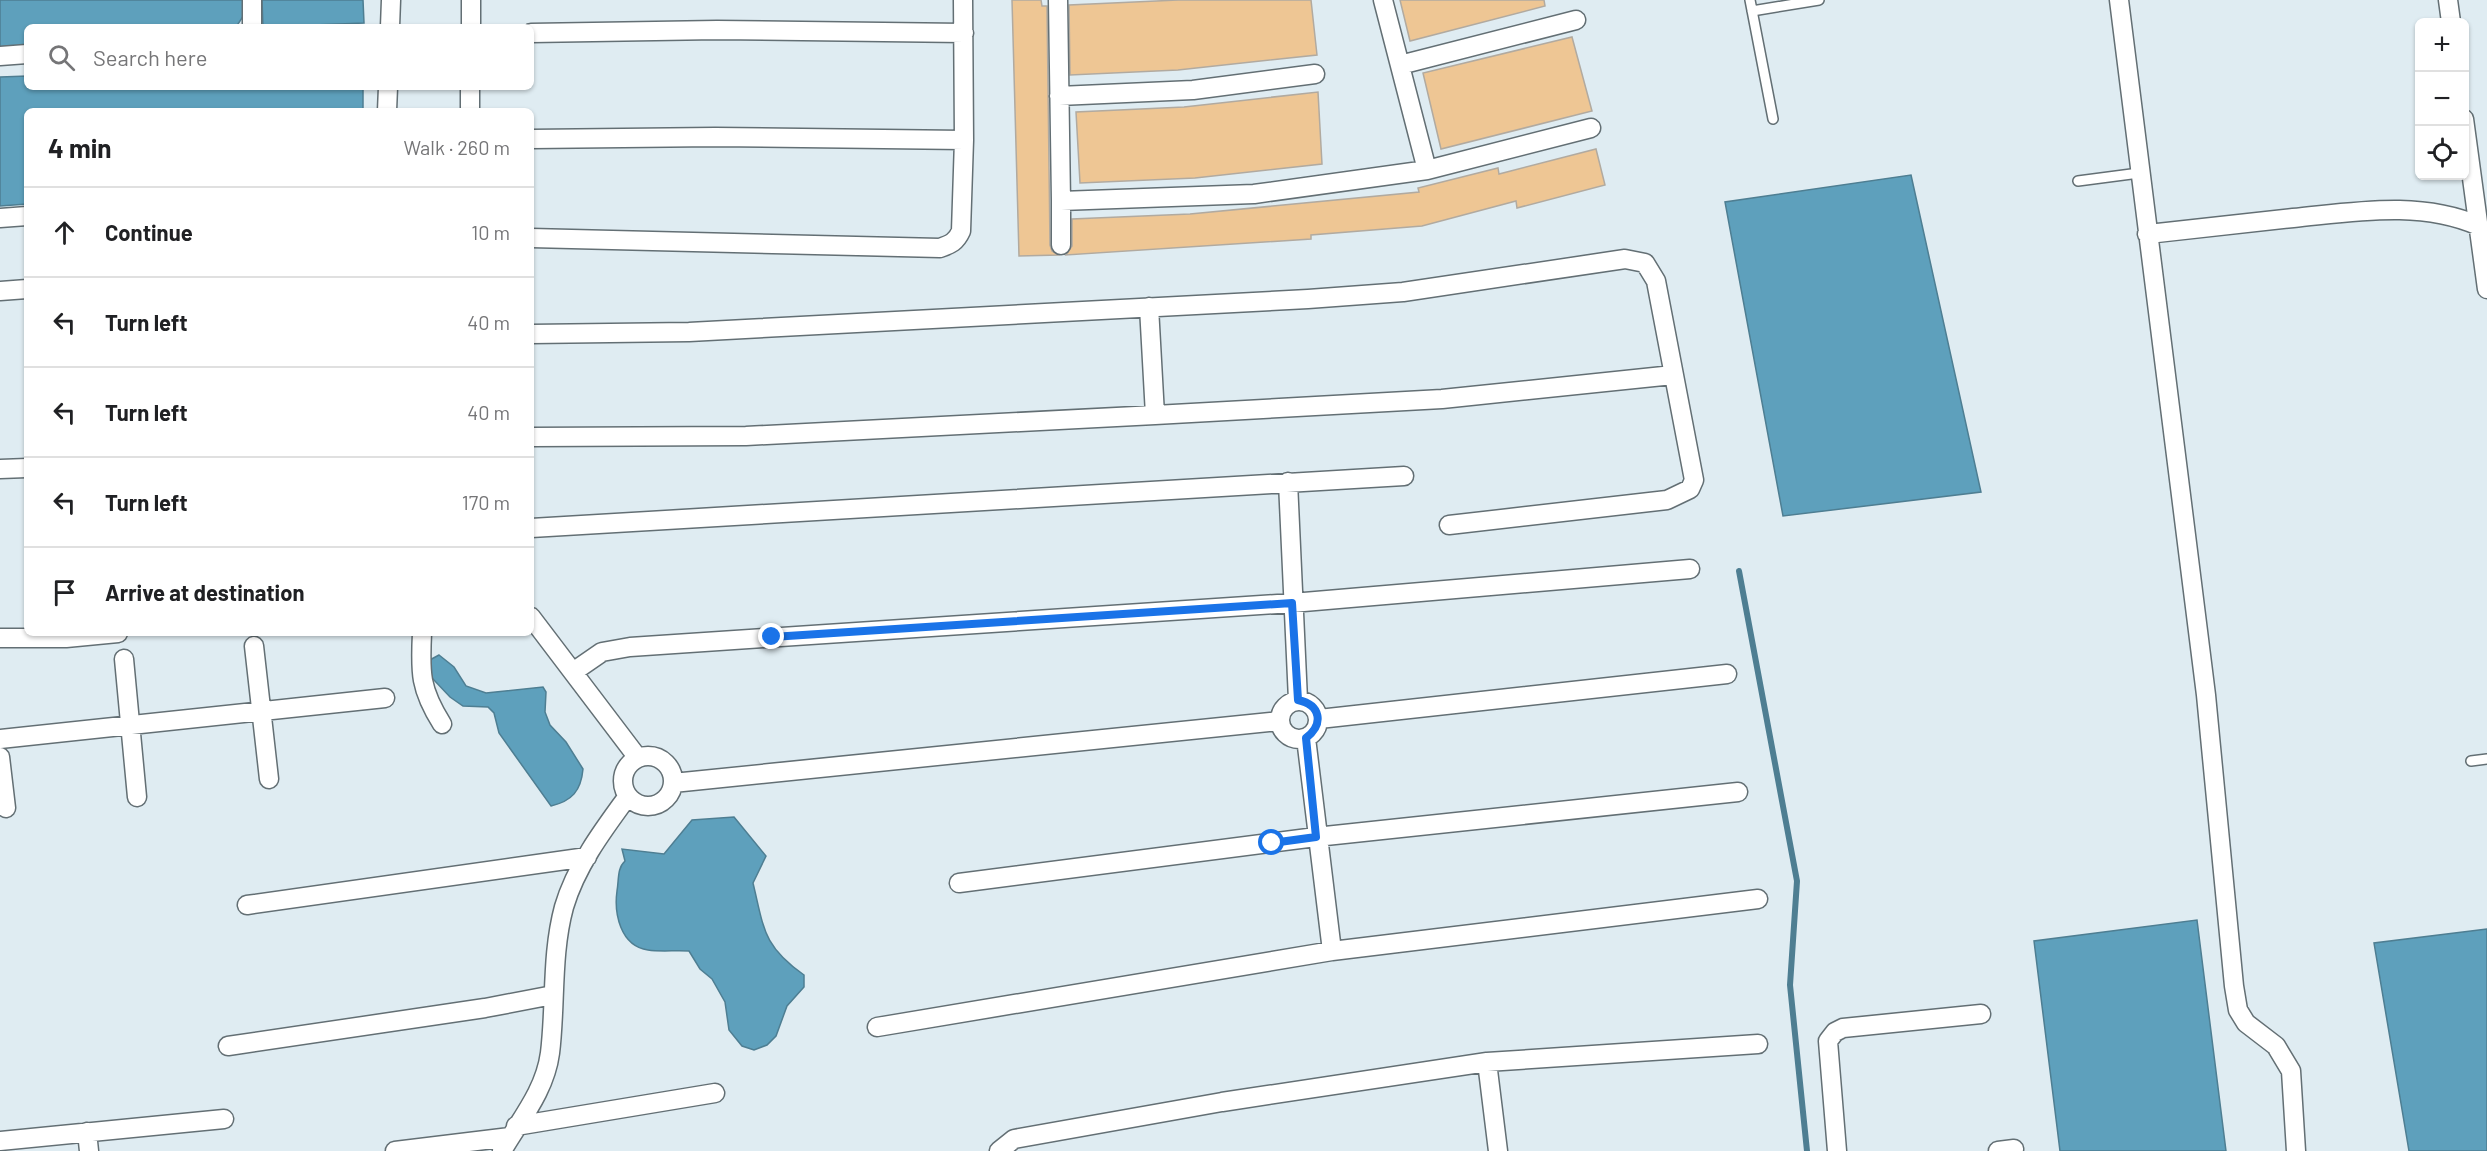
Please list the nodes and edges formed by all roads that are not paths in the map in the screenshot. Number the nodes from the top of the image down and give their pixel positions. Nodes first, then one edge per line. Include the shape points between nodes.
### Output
1 (252, 0) edge
2 (391, 0) edge
3 (471, 0) edge
4 (963, 0) edge
5 (1058, 0) edge
6 (1383, 0) edge
7 (1750, 0) edge
8 (1819, 0) edge
9 (2118, 0) edge
10 (2448, 0) edge
11 (1752, 11) junction
12 (2450, 18) edge
13 (1576, 20) dead end
14 (252, 24) edge
15 (390, 24) edge
16 (471, 24) edge
17 (534, 33) edge
18 (964, 33) junction
19 (24, 54) edge
20 (0, 56) edge
21 (1400, 65) junction
22 (1316, 74) dead end
23 (388, 90) edge
24 (470, 90) edge
25 (1059, 96) junction
26 (387, 108) edge
27 (470, 108) edge
28 (1773, 119) dead end
29 (2465, 126) edge
30 (1591, 128) dead end
31 (534, 139) edge
32 (964, 140) junction
33 (1427, 170) junction
34 (2139, 173) junction
35 (2078, 181) dead end
36 (1061, 201) junction
37 (24, 216) edge
38 (0, 218) edge
39 (2479, 226) junction
40 (2147, 234) junction
41 (534, 238) edge
42 (1061, 245) dead end
43 (2485, 257) edge
44 (24, 289) edge
45 (2487, 289) edge
46 (0, 291) edge
47 (1149, 307) junction
48 (534, 334) edge
49 (1673, 375) junction
50 (1155, 415) junction
51 (534, 437) edge
52 (24, 468) edge
53 (0, 469) edge
54 (1404, 476) dead end
55 (1288, 482) junction
56 (1449, 525) dead end
57 (534, 528) edge
58 (1690, 568) dead end
59 (1292, 603) junction
60 (534, 622) edge
61 (87, 636) edge
62 (422, 636) edge
63 (0, 638) edge
64 (254, 646) dead end
65 (124, 659) dead end
66 (573, 672) junction
67 (1726, 674) dead end
68 (385, 698) dead end
69 (1298, 700) junction
70 (261, 711) junction
71 (1319, 719) junction
72 (1279, 721) junction
73 (129, 724) junction
74 (442, 724) dead end
75 (1306, 738) junction
76 (0, 739) edge
77 (0, 757) edge
78 (638, 759) junction
79 (2487, 759) edge
80 (2471, 761) dead end
81 (268, 779) dead end
82 (673, 783) junction
83 (1738, 792) dead end
84 (628, 796) junction
85 (137, 797) dead end
86 (6, 808) dead end
87 (1316, 837) junction
88 (587, 857) junction
89 (959, 883) dead end
90 (1758, 899) dead end
91 (247, 905) dead end
92 (1332, 951) junction
93 (552, 995) junction
94 (1981, 1014) dead end
95 (877, 1027) dead end
96 (1758, 1044) dead end
97 (228, 1046) dead end
98 (1487, 1062) junction
99 (715, 1093) dead end
100 (224, 1119) dead end
101 (87, 1132) junction
102 (509, 1138) edge
103 (0, 1141) edge
104 (89, 1151) edge
105 (395, 1151) edge
106 (999, 1151) edge
107 (1498, 1151) edge
108 (1837, 1151) edge
109 (2296, 1151) edge

1 - 14 street
2 - 15 street
3 - 16 street
4 - 18 street
5 - 25 street
6 - 21 street
7 - 11 lane
8 - 11 lane
9 - 34 street
10 - 12 street
11 - 28 lane
13 - 21 street
17 - 18 street
18 - 32 street
19 - 20 street
21 - 33 street
22 - 25 street via 1193,90
23 - 26 street
24 - 27 street
25 - 36 street
29 - 39 street
30 - 33 street
31 - 32 street
32 - 41 street via 961,231 957,240 940,248
33 - 36 street via 1254,194
34 - 35 lane
34 - 40 street
36 - 42 street
37 - 38 street
39 - 40 street via 2426,211 2380,210
39 - 43 street
40 - 109 street via 2206,694 2234,986 2238,1010 2246,1023 2276,1046 2291,1071
43 - 45 street
44 - 46 street
47 - 48 street via 688,332
47 - 49 street via 1403,292 1635,259 1644,263 1656,281
47 - 50 street
49 - 50 street via 1442,399
49 - 56 street via 1694,480 1682,496
50 - 51 street via 746,436
52 - 53 street
54 - 55 street
55 - 57 street
55 - 59 street
58 - 59 street
59 - 66 street via 630,647 602,652
59 - 69 street
60 - 66 street
61 - 63 street
62 - 74 street via 424,691
64 - 70 street
65 - 73 street
66 - 78 street
67 - 71 street
68 - 70 street
69 - 71 street via 1316,709
69 - 72 street via 1288,703
70 - 73 street
70 - 81 street
71 - 75 street via 1316,730
72 - 75 street via 1283,732 1294,739
72 - 82 street
73 - 76 street
73 - 85 street
75 - 87 street
77 - 86 street
78 - 82 street via 662,760
78 - 84 street via 630,764 623,779
79 - 80 lane
82 - 84 street via 666,799 650,806
83 - 87 street
84 - 88 street
87 - 89 street
87 - 92 street
88 - 91 street
88 - 93 street via 565,907
90 - 92 street
92 - 95 street
93 - 97 street
93 - 102 street via 550,1054 545,1074 534,1103
94 - 108 street via 1834,1032 1828,1041
96 - 98 street
98 - 106 street via 1222,1102 1014,1139
98 - 107 street
99 - 102 street
100 - 101 street
101 - 103 street
101 - 104 street
102 - 105 street

